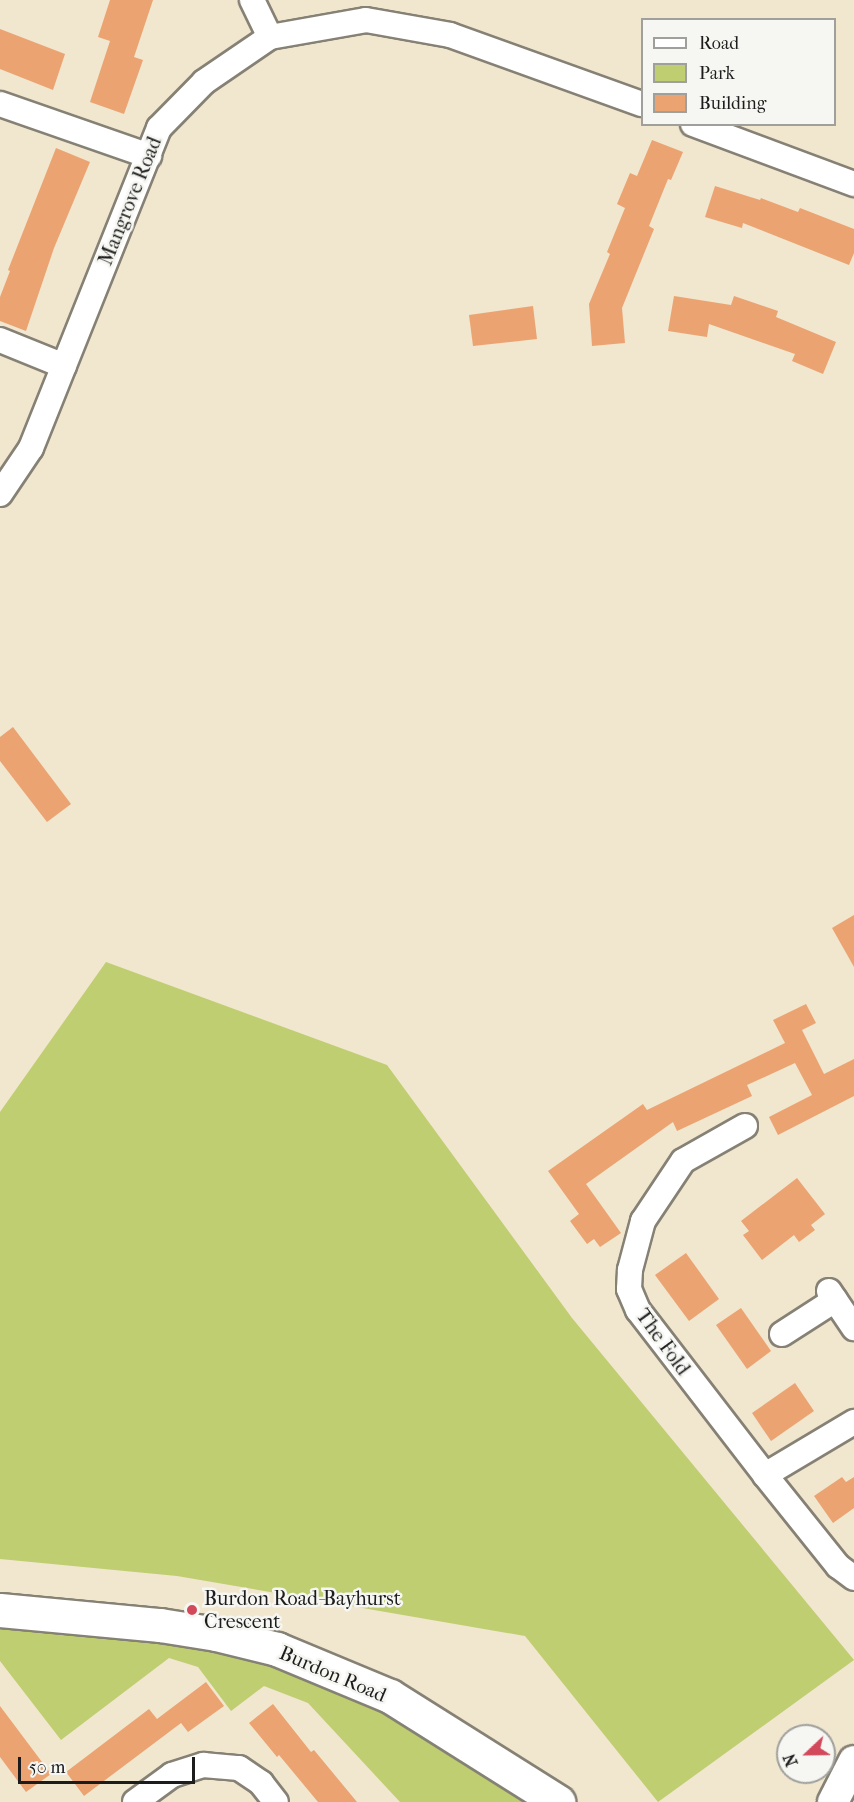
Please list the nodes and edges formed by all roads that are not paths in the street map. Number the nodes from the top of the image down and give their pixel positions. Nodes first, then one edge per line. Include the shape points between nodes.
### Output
1 (252, 0) edge
2 (270, 37) junction
3 (0, 104) edge
4 (641, 104) edge
5 (698, 126) edge
6 (149, 156) junction
7 (854, 184) edge
8 (0, 340) edge
9 (64, 366) junction
10 (0, 494) edge
11 (745, 1126) dead end
12 (854, 1328) edge
13 (782, 1334) dead end
14 (854, 1422) edge
15 (765, 1475) junction
16 (854, 1578) edge
17 (0, 1610) edge
18 (506, 1769) junction
19 (844, 1779) edge
20 (135, 1802) edge
21 (276, 1802) edge
22 (532, 1802) edge
23 (558, 1802) edge
24 (817, 1802) edge

1 - 2 street
2 - 4 street, Mangrove Road via 366,20 450,35
2 - 6 street, Mangrove Road via 204,82 159,128
3 - 6 street
5 - 7 street
6 - 9 street, Mangrove Road
8 - 9 street
9 - 10 street, Mangrove Road via 32,448
11 - 15 street, The Fold via 683,1161 643,1221 630,1269 629,1289 638,1310
12 - 13 street via 832,1296
14 - 15 street
15 - 16 street, The Fold via 838,1566
17 - 18 main road, Burdon Road via 160,1625 277,1649 390,1696
18 - 22 main road, Burdon Road
18 - 23 main road, Burdon Road
19 - 24 street
20 - 21 street via 172,1775 203,1765 239,1768 261,1783

